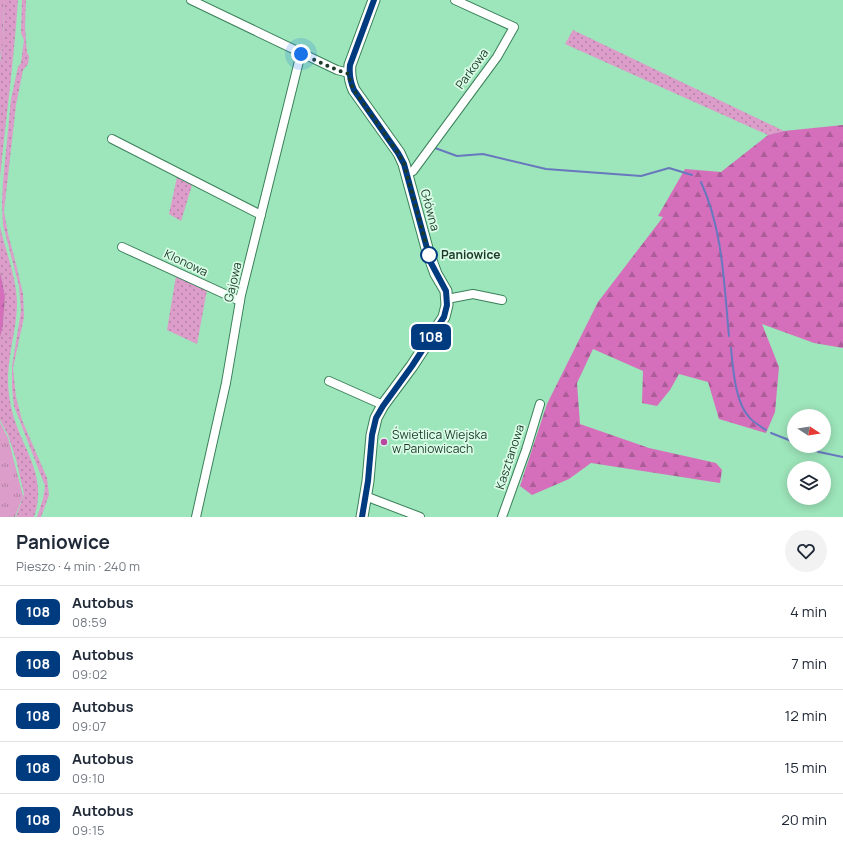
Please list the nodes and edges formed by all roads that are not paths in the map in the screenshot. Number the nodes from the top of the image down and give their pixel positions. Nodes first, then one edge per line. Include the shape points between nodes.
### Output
1 (191, 0) edge
2 (374, 0) edge
3 (455, 0) edge
4 (301, 54) junction
5 (349, 74) junction
6 (112, 139) dead end
7 (407, 174) junction
8 (261, 215) junction
9 (122, 247) dead end
10 (447, 298) junction
11 (502, 300) dead end
12 (240, 301) junction
13 (329, 381) dead end
14 (540, 404) dead end
15 (383, 406) junction
16 (365, 496) junction
17 (196, 517) edge
18 (362, 517) edge
19 (420, 517) edge
20 (502, 517) edge

1 - 4 street
2 - 5 street via 352,57
3 - 7 street, Parkowa via 514,27 497,57 413,171
4 - 5 street
4 - 8 street, Gajowa
5 - 7 street, Główna via 354,90 398,153
6 - 8 street
7 - 10 street, Główna via 431,263 446,291
8 - 12 street, Gajowa
9 - 12 street, Klonowa
10 - 11 street via 473,294
10 - 15 street via 444,317
12 - 17 street, Gajowa via 226,383
13 - 15 street
14 - 20 street, Kasztanowa
15 - 16 street via 373,426
16 - 18 street
16 - 19 street

